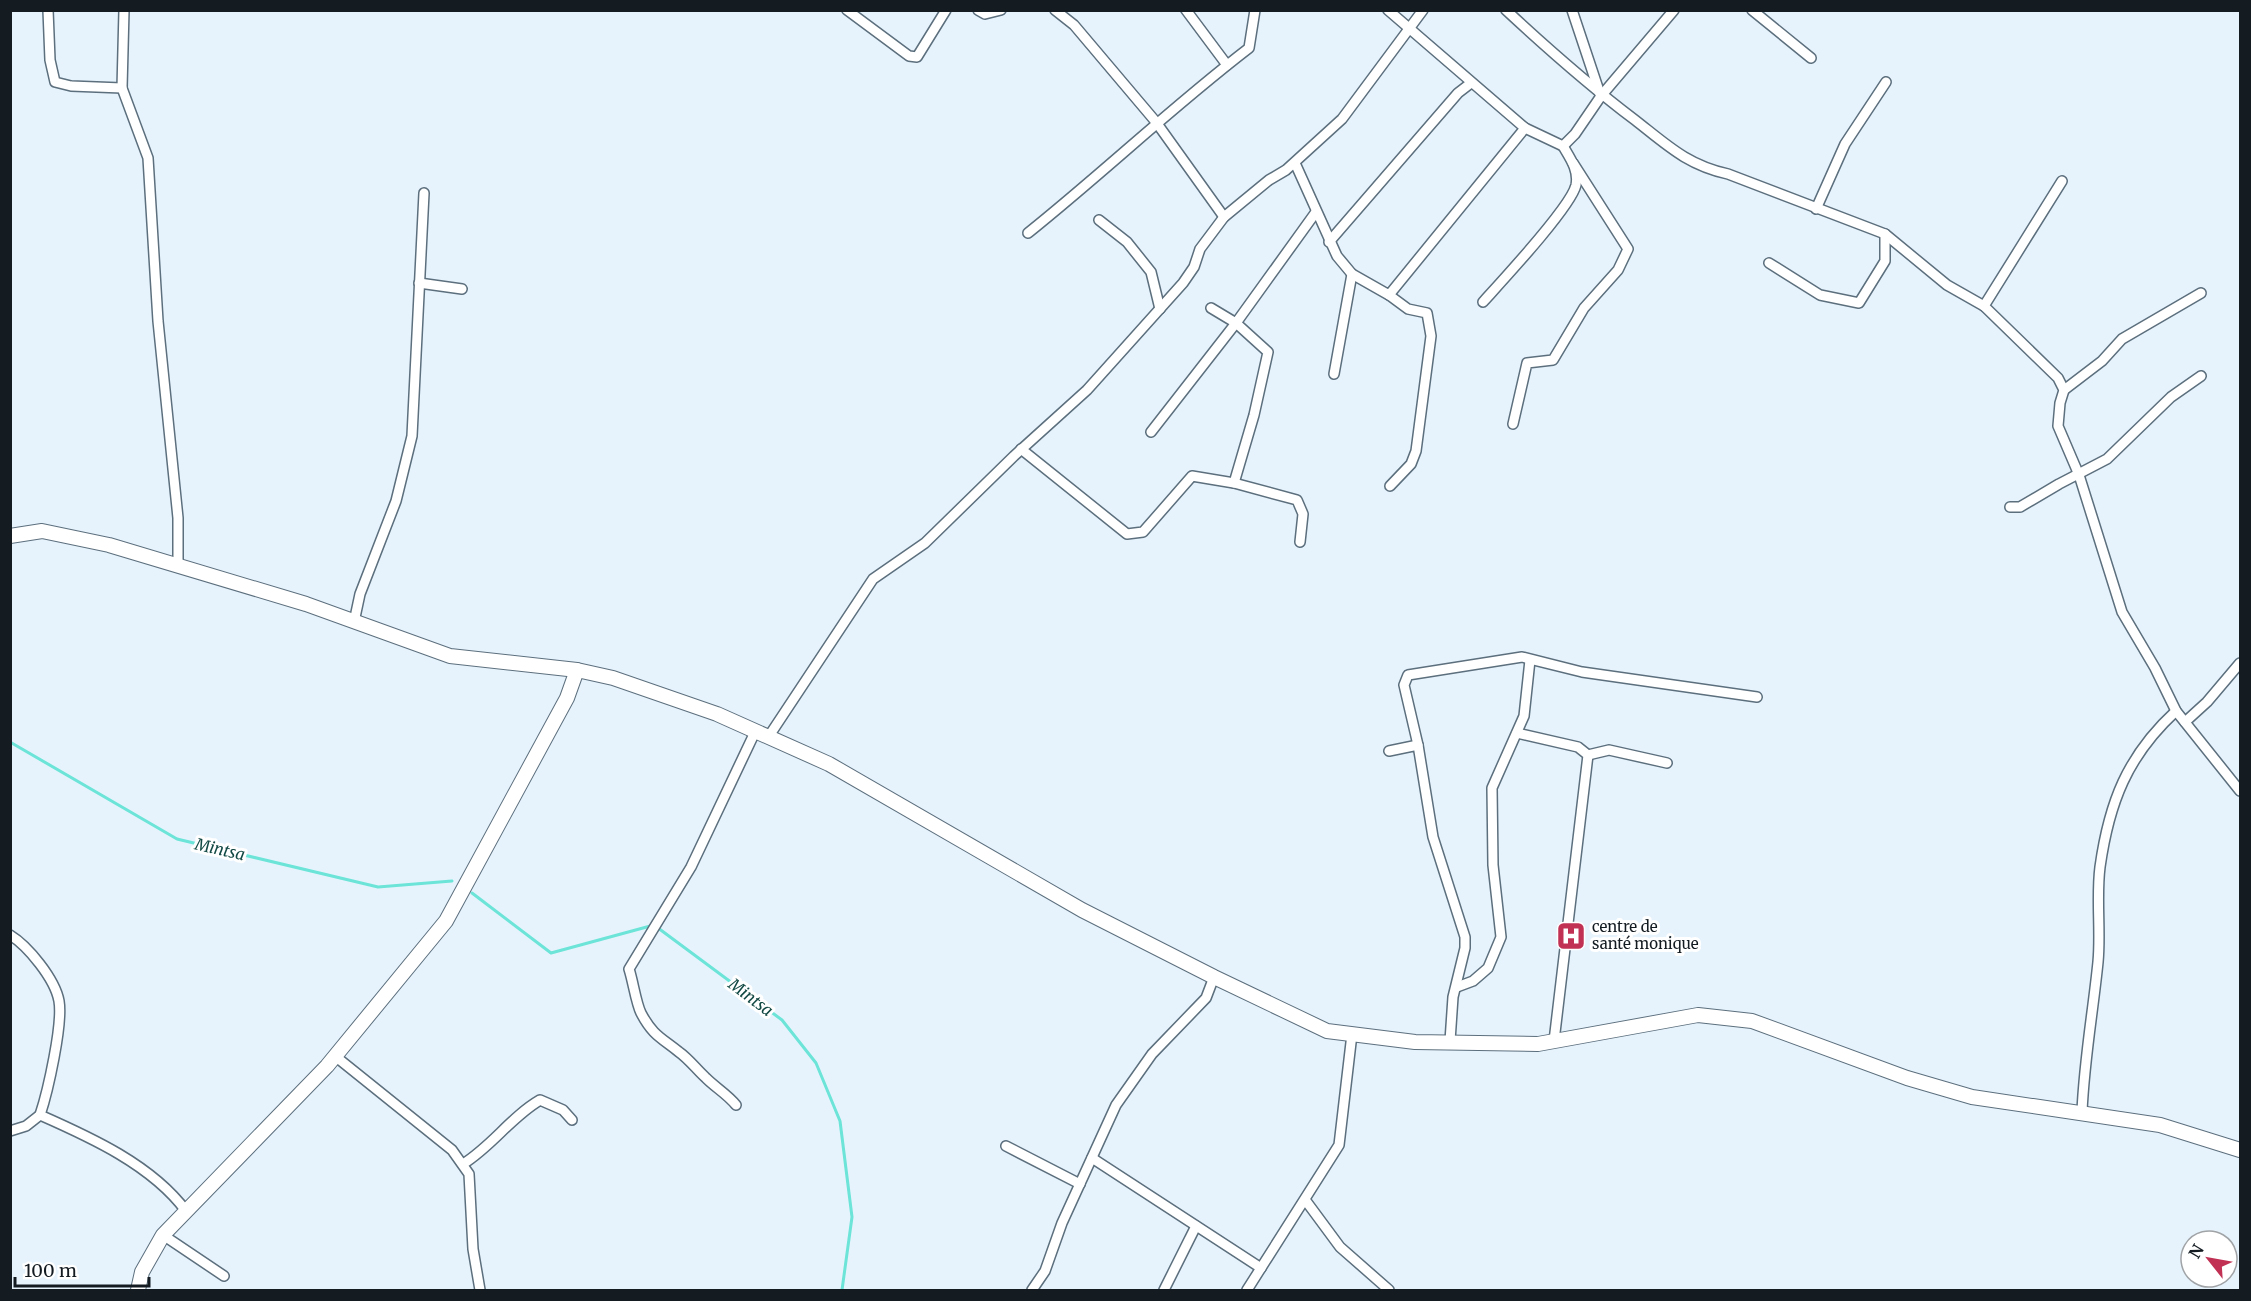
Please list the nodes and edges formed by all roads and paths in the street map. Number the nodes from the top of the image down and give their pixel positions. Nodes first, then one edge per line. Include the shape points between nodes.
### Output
1 (48, 10) edge
2 (124, 10) edge
3 (847, 10) edge
4 (946, 10) edge
5 (978, 10) edge
6 (1001, 10) edge
7 (1055, 10) edge
8 (1186, 10) edge
9 (1255, 10) edge
10 (1388, 10) edge
11 (1423, 10) edge
12 (1506, 10) edge
13 (1572, 10) edge
14 (1674, 10) edge
15 (1752, 10) edge
16 (1408, 27) junction
17 (1811, 58) dead end
18 (1227, 65) junction
19 (1886, 82) dead end
20 (1471, 83) junction
21 (122, 88) junction
22 (1601, 96) junction
23 (1156, 122) junction
24 (1526, 128) junction
25 (1563, 146) junction
26 (1295, 163) junction
27 (1573, 163) junction
28 (2062, 182) dead end
29 (424, 193) dead end
30 (1816, 209) junction
31 (1316, 212) junction
32 (1224, 217) junction
33 (1099, 220) dead end
34 (1028, 232) dead end
35 (1885, 234) junction
36 (1329, 242) junction
37 (1769, 263) dead end
38 (1352, 274) junction
39 (419, 282) junction
40 (462, 289) dead end
41 (2201, 293) dead end
42 (1389, 295) junction
43 (1483, 302) dead end
44 (1984, 306) junction
45 (1211, 308) dead end
46 (1160, 309) junction
47 (1236, 323) junction
48 (1334, 374) dead end
49 (2201, 376) dead end
50 (2064, 390) junction
51 (1513, 424) dead end
52 (1151, 432) dead end
53 (1021, 449) junction
54 (2079, 475) junction
55 (1234, 483) junction
56 (1390, 486) dead end
57 (2010, 507) dead end
58 (10, 536) edge
59 (1300, 542) dead end
60 (178, 566) junction
61 (354, 622) junction
62 (1530, 660) junction
63 (2241, 663) edge
64 (577, 670) junction
65 (1757, 697) dead end
66 (2176, 711) junction
67 (2185, 722) junction
68 (762, 733) junction
69 (1517, 733) junction
70 (1418, 745) junction
71 (1389, 751) dead end
72 (1588, 755) junction
73 (1667, 763) dead end
74 (2241, 791) edge
75 (11, 933) edge
76 (1214, 977) junction
77 (1457, 987) junction
78 (1352, 1034) junction
79 (1450, 1041) junction
80 (1554, 1041) junction
81 (335, 1056) junction
82 (736, 1105) dead end
83 (2082, 1112) junction
84 (40, 1115) junction
85 (572, 1120) dead end
86 (10, 1131) edge
87 (1006, 1146) dead end
88 (2241, 1150) edge
89 (1092, 1158) junction
90 (463, 1164) junction
91 (1080, 1184) junction
92 (1306, 1200) junction
93 (186, 1211) junction
94 (1196, 1226) junction
95 (163, 1235) junction
96 (1261, 1268) junction
97 (224, 1276) dead end
98 (138, 1290) edge
99 (480, 1290) edge
100 (1032, 1290) edge
101 (1164, 1290) edge
102 (1247, 1290) edge
103 (1389, 1290) edge

1 - 21 street via 55,82
2 - 21 street
3 - 4 street via 909,56 917,57
5 - 6 street via 985,14
7 - 23 street via 1074,24
8 - 18 street
9 - 18 street via 1249,48
10 - 16 street
11 - 16 street
12 - 22 street
13 - 22 street
14 - 22 street
15 - 17 street
16 - 20 street
16 - 26 street via 1342,119
18 - 23 street
19 - 30 street via 1845,144
20 - 24 street
20 - 36 street via 1398,160
21 - 60 street via 148,158 158,321 178,518
22 - 25 street
22 - 30 street via 1678,156
23 - 32 street
23 - 34 street via 1088,185
24 - 25 street
24 - 42 street
25 - 27 street
26 - 31 street
26 - 32 street
27 - 43 street via 1576,186 1564,205
27 - 51 street via 1628,249 1618,270 1584,308 1553,360 1527,363
28 - 44 street
29 - 39 street
30 - 35 street
31 - 36 street
31 - 47 street
32 - 46 street via 1200,249 1183,283
33 - 46 street via 1127,242 1151,272
35 - 37 street via 1885,261 1859,303 1820,295
35 - 44 street via 1947,285
36 - 38 street
38 - 42 street
38 - 48 street
39 - 40 street
39 - 61 street via 412,436 396,501 360,594
41 - 50 street via 2122,339 2102,361
42 - 56 street via 1408,309 1427,313 1431,336 1416,451 1411,464
44 - 50 street via 2058,378
45 - 47 street
46 - 53 street via 1087,390
47 - 52 street
47 - 55 street via 1268,352
49 - 54 street via 2171,397 2107,459
50 - 54 street via 2058,426
53 - 55 street via 1127,534 1143,532 1192,476
53 - 68 street via 925,543 873,579
54 - 57 street via 2020,507
54 - 66 street via 2122,612 2156,668
55 - 59 street via 1297,500 1303,514
58 - 60 main road via 42,531 61,534 109,544
60 - 61 main road
61 - 64 main road via 450,656
62 - 65 street via 1582,672
62 - 69 street via 1524,716
62 - 70 street via 1521,657 1408,675 1404,685
63 - 67 street
64 - 68 main road via 644,688
64 - 81 main road via 567,698 446,921
66 - 67 street
66 - 83 street via 2134,759 2111,811 2100,867 2098,959
67 - 74 street
68 - 76 main road via 829,764 1082,909
68 - 82 street via 692,867 629,969 640,1011 652,1030 724,1090
69 - 72 street via 1578,747
69 - 77 street via 1491,788 1501,938 1488,968 1473,981
70 - 71 street
70 - 77 street via 1433,837 1465,937
72 - 73 street via 1609,750
72 - 80 street
75 - 84 street via 39,965 59,1001 59,1025
76 - 78 main road via 1327,1031
76 - 89 street via 1206,998 1152,1054 1116,1105
77 - 79 street
78 - 79 main road via 1415,1042
78 - 92 street via 1339,1145
79 - 80 main road
80 - 83 main road via 1698,1015 1752,1021 1907,1078 1972,1097
81 - 90 street via 452,1150
81 - 93 main road
83 - 88 main road via 2160,1125
84 - 86 street via 26,1126
84 - 93 street via 118,1155
85 - 90 street via 562,1110 540,1100
87 - 91 street
89 - 91 street
89 - 94 street
90 - 99 street via 469,1174 473,1249
91 - 100 street via 1045,1271
92 - 96 street
92 - 103 street via 1340,1247
93 - 95 main road
94 - 96 street
94 - 101 street
95 - 97 street
95 - 98 main road via 142,1272
96 - 102 street

